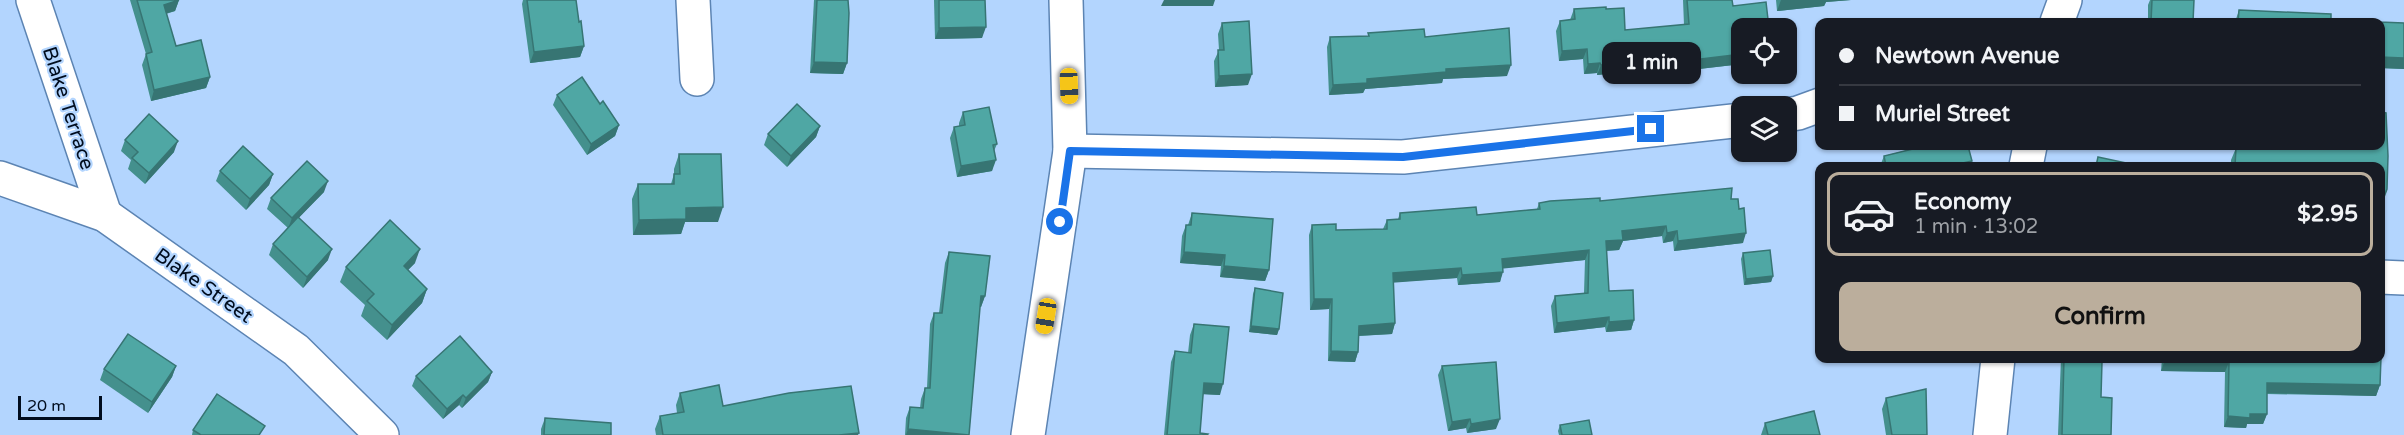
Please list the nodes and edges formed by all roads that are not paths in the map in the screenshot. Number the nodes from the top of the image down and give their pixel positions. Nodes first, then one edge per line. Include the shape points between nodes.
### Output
1 (33, 0) edge
2 (693, 0) edge
3 (1066, 0) edge
4 (2065, 0) edge
5 (2058, 18) edge
6 (697, 79) dead end
7 (1815, 107) edge
8 (1797, 113) edge
9 (1731, 121) edge
10 (1070, 151) junction
11 (0, 178) edge
12 (105, 215) junction
13 (2385, 277) edge
14 (2404, 278) edge
15 (1997, 363) edge
16 (382, 435) edge
17 (1028, 435) edge
18 (1990, 435) edge

1 - 12 street, Blake Terrace
2 - 6 street
3 - 10 street
4 - 5 street
7 - 8 street
9 - 10 street via 1403,157
10 - 17 street
11 - 12 street, Blake Street
12 - 16 street, Blake Street via 296,350
13 - 14 street
15 - 18 street

